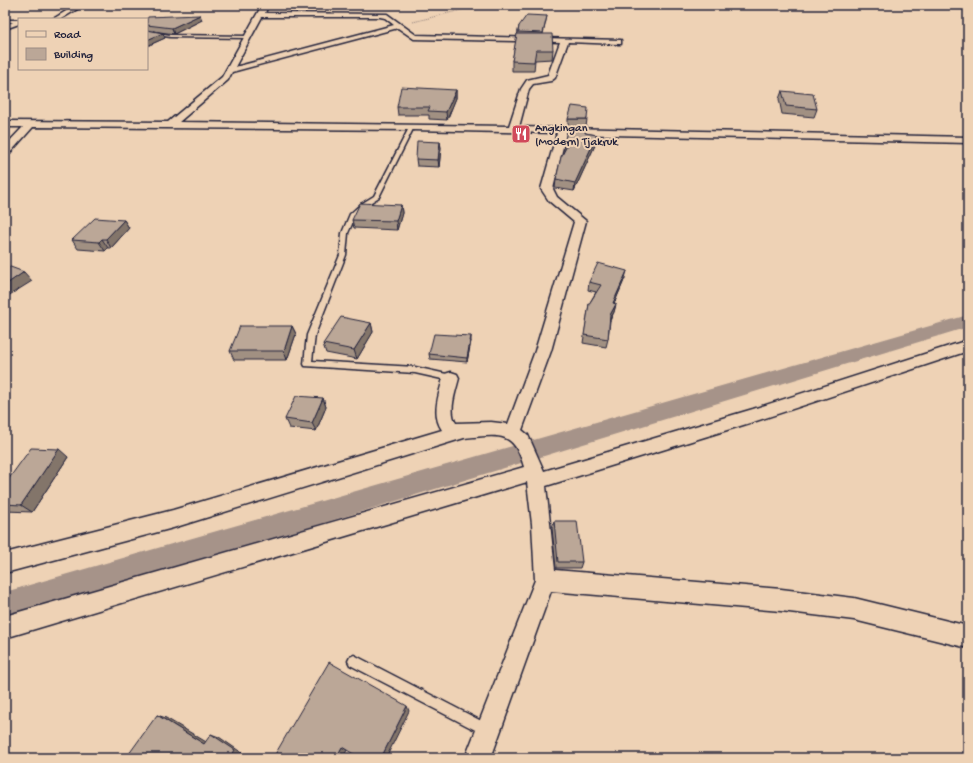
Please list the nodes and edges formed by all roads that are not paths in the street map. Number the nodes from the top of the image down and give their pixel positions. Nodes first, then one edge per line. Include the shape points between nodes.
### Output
1 (81, 5) edge
2 (266, 5) edge
3 (260, 15) junction
4 (58, 18) edge
5 (5, 21) edge
6 (18, 22) edge
7 (18, 22) edge
8 (399, 26) junction
9 (5, 27) edge
10 (148, 32) edge
11 (248, 37) junction
12 (565, 40) junction
13 (618, 42) dead end
14 (228, 71) junction
15 (5, 124) edge
16 (32, 124) junction
17 (172, 124) junction
18 (412, 127) junction
19 (513, 130) junction
20 (562, 131) junction
21 (968, 140) edge
22 (5, 152) edge
23 (968, 345) edge
24 (451, 378) joint
25 (464, 431) junction
26 (516, 435) junction
27 (535, 473) junction
28 (5, 563) edge
29 (545, 580) junction
30 (5, 627) edge
31 (968, 637) edge
32 (354, 661) dead end
33 (488, 730) junction
34 (478, 758) edge

1 - 4 street
2 - 3 street
3 - 8 street via 380,15 387,16
3 - 11 street
5 - 6 lane
7 - 9 street
8 - 12 street via 414,37 423,38
8 - 14 street
10 - 11 lane via 170,36
11 - 14 street
12 - 13 street
12 - 19 street via 552,76 530,82 525,89
14 - 17 street via 225,78
15 - 16 street
16 - 17 street
16 - 22 street
17 - 18 street
18 - 19 street
18 - 24 lane via 376,197 353,214 345,232 343,255 311,334 308,364 415,370
19 - 20 street
20 - 21 street
20 - 26 street via 547,189 553,199 578,218 579,224 543,352
23 - 27 street via 826,394 687,437
24 - 25 street via 444,418 446,425 451,429
25 - 26 street via 495,430
25 - 28 street via 173,519
26 - 27 street
27 - 29 street
27 - 30 street
29 - 31 street via 840,607 939,628
29 - 33 street
32 - 33 lane
33 - 34 street

